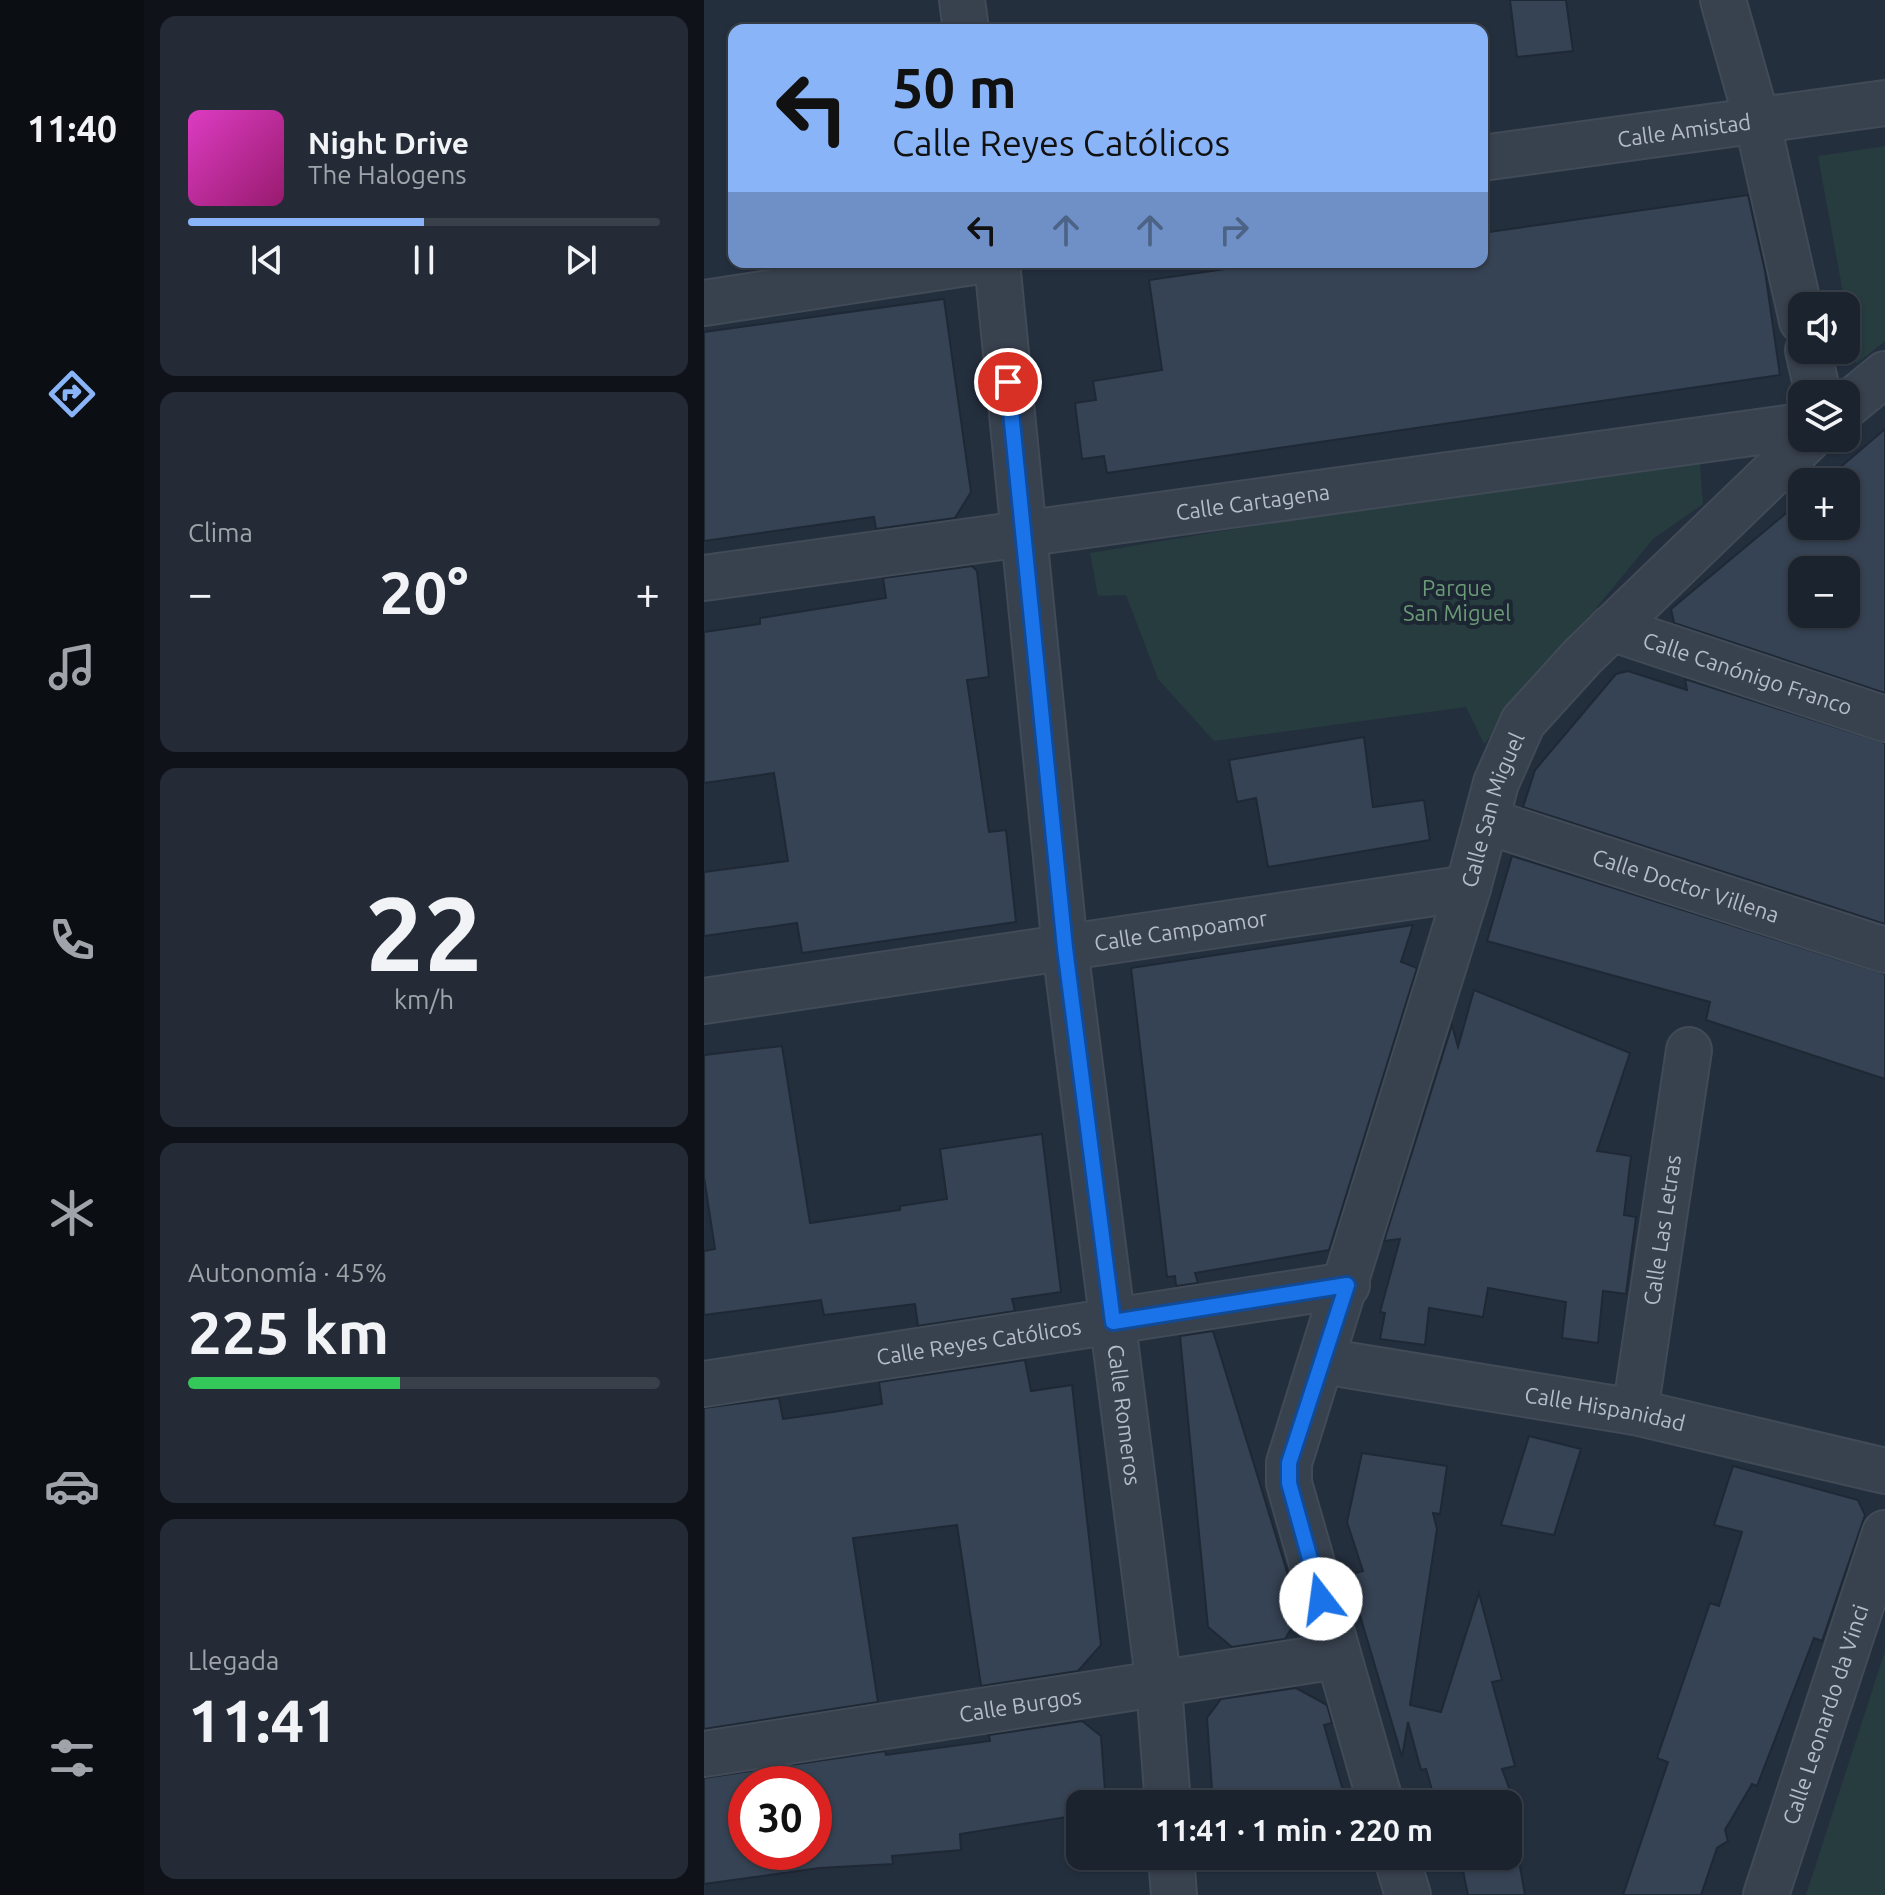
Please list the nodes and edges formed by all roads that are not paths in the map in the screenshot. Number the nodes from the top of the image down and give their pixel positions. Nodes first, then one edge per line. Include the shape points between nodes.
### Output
1 (962, 0) edge
2 (1723, 0) edge
3 (965, 24) edge
4 (1885, 103) edge
5 (1757, 120) junction
6 (1488, 157) edge
7 (934, 268) edge
8 (998, 268) edge
9 (1796, 292) edge
10 (704, 303) edge
11 (1885, 374) edge
12 (1860, 395) edge
13 (1788, 428) edge
14 (1794, 452) edge
15 (1023, 533) junction
16 (704, 578) edge
17 (1611, 628) junction
18 (1885, 719) edge
19 (1486, 821) junction
20 (1468, 888) junction
21 (1065, 948) junction
22 (1885, 950) edge
23 (704, 1001) edge
24 (1689, 1050) dead end
25 (1347, 1285) junction
26 (1113, 1322) junction
27 (1323, 1361) junction
28 (704, 1384) edge
29 (1635, 1412) junction
30 (1885, 1471) edge
31 (1885, 1533) edge
32 (1337, 1656) junction
33 (1159, 1686) junction
34 (704, 1754) edge
35 (1167, 1790) edge
36 (1377, 1790) edge
37 (1172, 1870) edge
38 (1400, 1870) edge
39 (1174, 1895) edge
40 (1408, 1895) edge
41 (1766, 1895) edge

1 - 3 street
2 - 5 street
4 - 5 street, Calle Amistad
5 - 6 street, Calle Amistad
5 - 9 street
7 - 10 street
8 - 15 street, Calle Romeros
11 - 12 street
13 - 15 street, Calle Cartagena
14 - 17 street, Calle San Miguel
15 - 16 street, Calle Cartagena
15 - 21 street, Calle Romeros
17 - 18 street, Calle Canónigo Franco
17 - 19 street, Calle San Miguel via 1523,722
19 - 20 street, Calle San Miguel
19 - 22 street, Calle Doctor Villena
20 - 21 street, Calle Campoamor
20 - 25 street, Calle San Miguel
21 - 23 street, Calle Campoamor
21 - 26 street, Calle Romeros
24 - 29 street, Calle Las Letras
25 - 26 street, Calle Reyes Católicos
25 - 27 street, Calle San Miguel
26 - 28 street, Calle Reyes Católicos
26 - 33 street, Calle Romeros
27 - 29 street, Calle Hispanidad
27 - 32 street, Calle San Miguel via 1294,1442 1289,1483
29 - 30 street, Calle Hispanidad
31 - 41 street, Calle Leonardo da Vinci
32 - 33 street, Calle Burgos
32 - 36 street, Calle San Miguel
33 - 34 street, Calle Burgos
33 - 35 street, Calle Romeros
37 - 39 street
38 - 40 street

